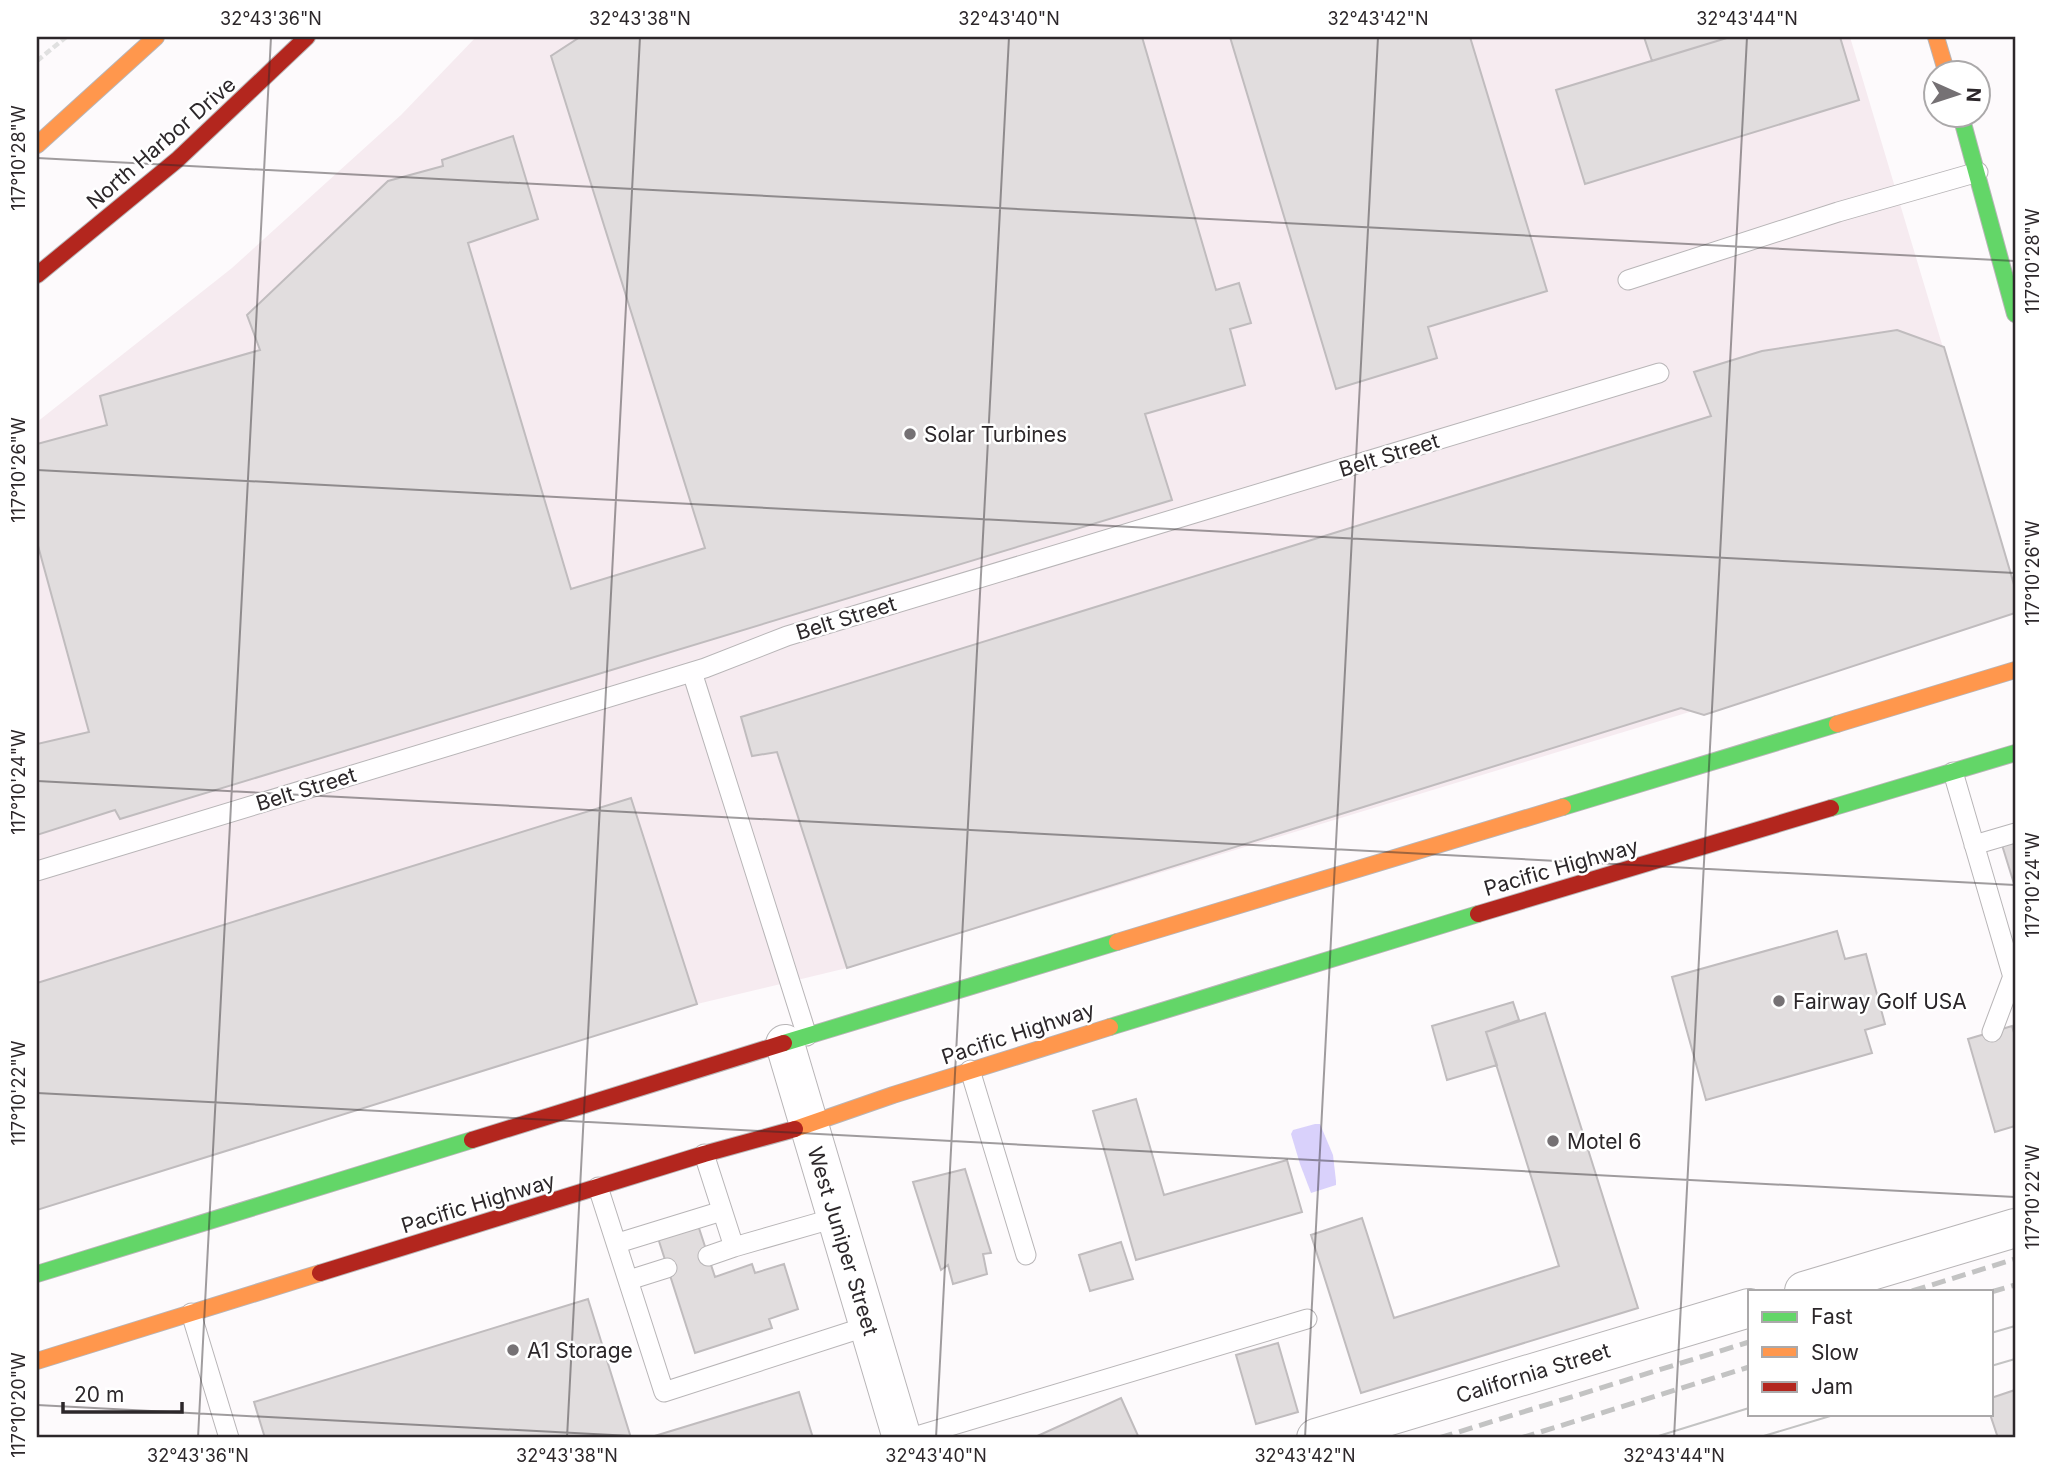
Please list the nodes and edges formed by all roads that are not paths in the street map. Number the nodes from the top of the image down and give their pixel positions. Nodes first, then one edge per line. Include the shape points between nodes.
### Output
1 (156, 37) edge
2 (307, 37) edge
3 (1936, 37) edge
4 (1943, 60) edge
5 (1965, 130) edge
6 (37, 145) edge
7 (1978, 172) junction
8 (37, 275) edge
9 (1628, 280) dead end
10 (2015, 314) edge
11 (1659, 373) dead end
12 (2015, 670) edge
13 (692, 672) junction
14 (2015, 753) edge
15 (1953, 772) junction
16 (2015, 833) edge
17 (1974, 845) junction
18 (37, 871) edge
19 (2014, 980) edge
20 (1993, 1032) dead end
21 (796, 1040) junction
22 (970, 1070) junction
23 (808, 1125) junction
24 (704, 1154) junction
25 (598, 1187) junction
26 (722, 1211) junction
27 (835, 1218) junction
28 (2015, 1228) edge
29 (618, 1243) junction
30 (734, 1247) junction
31 (1026, 1255) dead end
32 (708, 1256) dead end
33 (667, 1268) dead end
34 (37, 1274) edge
35 (629, 1280) junction
36 (1807, 1290) edge
37 (1748, 1308) edge
38 (191, 1313) junction
39 (1307, 1319) dead end
40 (868, 1326) junction
41 (37, 1361) edge
42 (229, 1438) edge
43 (902, 1438) edge
44 (910, 1438) edge
45 (1316, 1438) edge

1 - 6 main road
2 - 8 main road, North Harbor Drive via 177,160
3 - 4 main road
5 - 7 main road
7 - 9 lane
7 - 10 main road
11 - 13 lane, Belt Street via 787,636
12 - 21 main road
13 - 18 lane, Belt Street
13 - 21 lane
14 - 15 main road, Pacific Highway
15 - 17 lane
15 - 22 main road, Pacific Highway via 1370,945
16 - 17 lane
17 - 19 lane
19 - 20 lane
21 - 23 street, West Juniper Street
21 - 34 main road
22 - 23 main road, Pacific Highway
22 - 31 lane
23 - 24 main road, Pacific Highway
23 - 27 street, West Juniper Street
24 - 25 main road, Pacific Highway
24 - 26 lane
25 - 29 lane
25 - 38 main road, Pacific Highway
26 - 29 lane
26 - 30 lane
27 - 30 lane
27 - 40 street, West Juniper Street
28 - 36 street
29 - 35 lane
30 - 32 lane
33 - 35 lane
35 - 40 lane via 664,1392
37 - 45 street, California Street
38 - 41 main road, Pacific Highway
38 - 42 lane
39 - 44 lane
40 - 43 street, West Juniper Street

